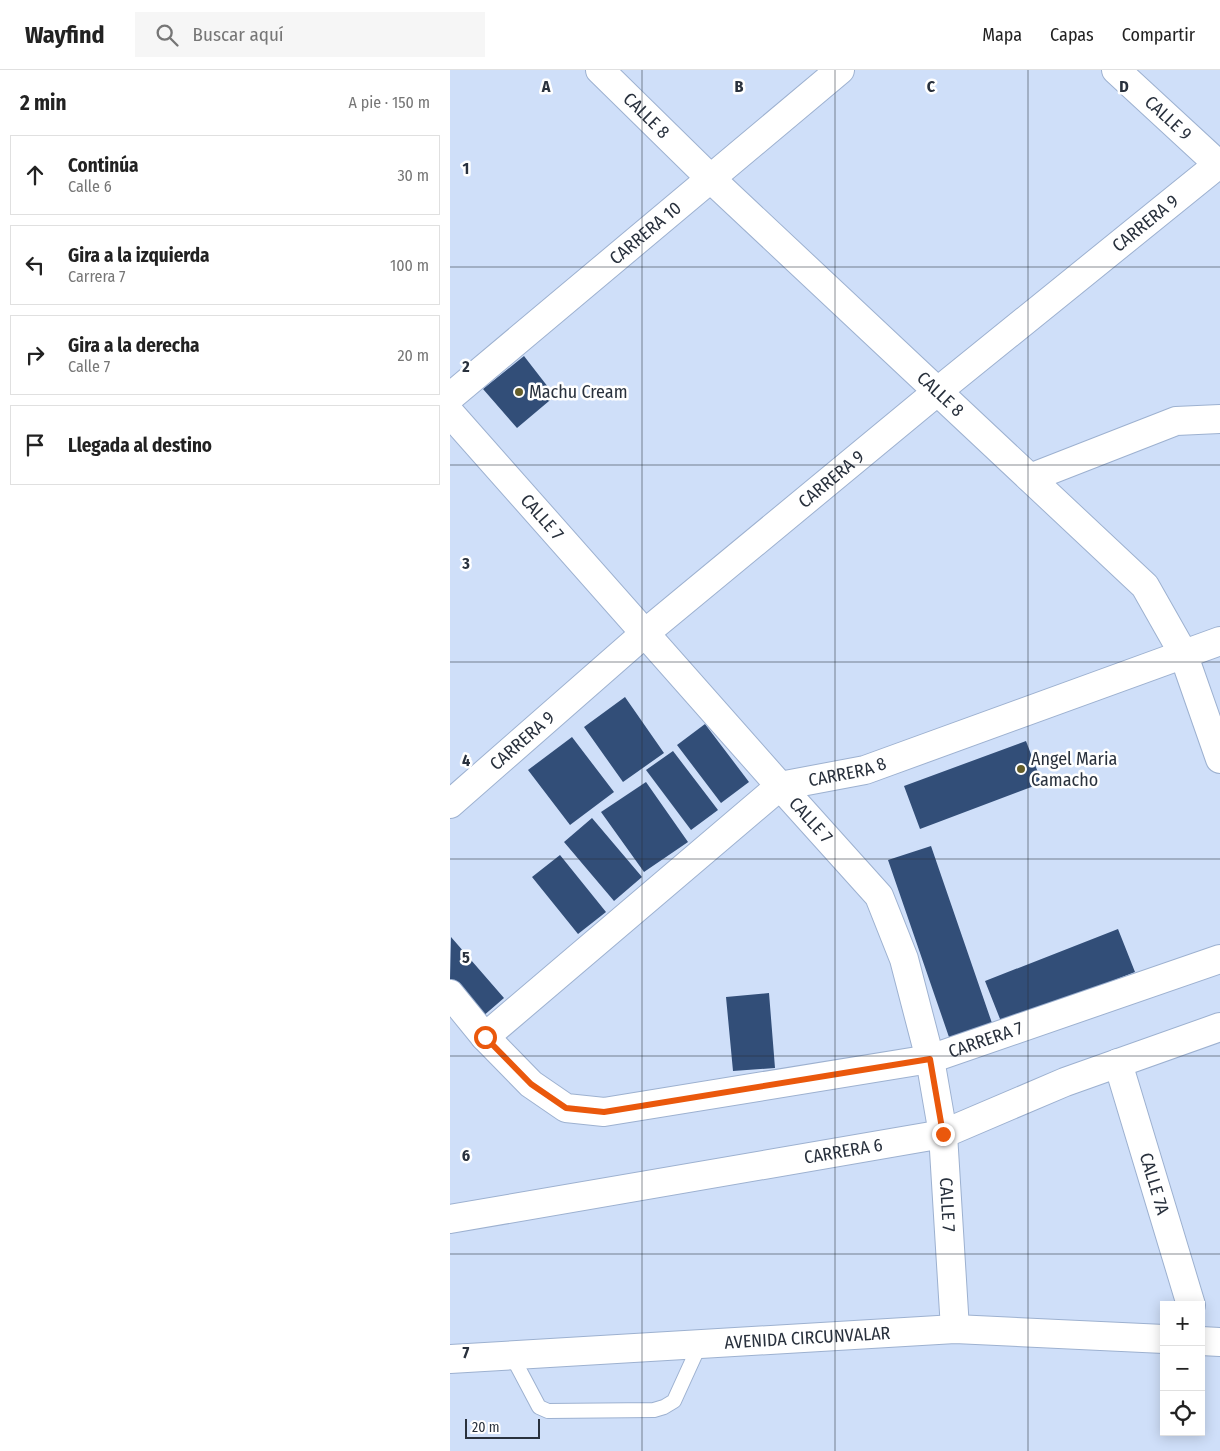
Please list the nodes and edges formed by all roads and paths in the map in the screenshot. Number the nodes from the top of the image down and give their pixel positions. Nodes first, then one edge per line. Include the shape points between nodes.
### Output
1 (600, 70) edge
2 (840, 70) edge
3 (1116, 70) edge
4 (1219, 165) edge
5 (710, 178) junction
6 (938, 391) junction
7 (450, 397) edge
8 (450, 413) edge
9 (1220, 419) edge
10 (1030, 478) junction
11 (644, 634) junction
12 (1220, 641) edge
13 (1183, 653) junction
14 (1220, 759) edge
15 (780, 786) junction
16 (450, 804) edge
17 (1220, 959) edge
18 (450, 994) edge
19 (1220, 1027) edge
20 (485, 1037) junction
21 (930, 1059) junction
22 (1118, 1063) junction
23 (943, 1134) junction
24 (450, 1219) edge
25 (1190, 1301) edge
26 (954, 1329) junction
27 (1220, 1333) edge
28 (1160, 1339) edge
29 (1205, 1339) edge
30 (1205, 1340) edge
31 (1220, 1342) edge
32 (700, 1344) junction
33 (512, 1356) junction
34 (450, 1359) edge

1 - 5 street, CALLE 8
2 - 5 street, CARRERA 10
3 - 4 street, CALLE 9
4 - 6 street, CARRERA 9
5 - 6 street, CALLE 8
5 - 7 street, CARRERA 10
6 - 10 street, CALLE 8
6 - 11 street, CARRERA 9
8 - 11 street, CALLE 7
9 - 10 street via 1176,421
10 - 13 street, CALLE 8 via 1144,586
11 - 15 street, CALLE 7
11 - 16 street, CARRERA 9
12 - 13 street, CARRERA 8
13 - 14 street, CALLE 8
13 - 15 street, CARRERA 8 via 865,770
15 - 20 street, CARRERA 8
15 - 21 street, CALLE 7 via 879,896 904,959
17 - 21 street, CARRERA 7
18 - 20 street
19 - 22 street, CARRERA 6
20 - 21 street, CARRERA 7 via 531,1084 566,1108 604,1112
21 - 23 street, CALLE 7
22 - 23 street, CARRERA 6
22 - 25 street, CALLE 7A
23 - 24 street, CARRERA 6
23 - 26 street, CALLE 7
26 - 28 street, AVENIDA CIRCUNVALAR
26 - 32 street, AVENIDA CIRCUNVALAR
27 - 29 street
30 - 31 street
32 - 33 street, AVENIDA CIRCUNVALAR
32 - 33 lane via 674,1401 654,1410 548,1411 538,1408
33 - 34 street, AVENIDA CIRCUNVALAR

